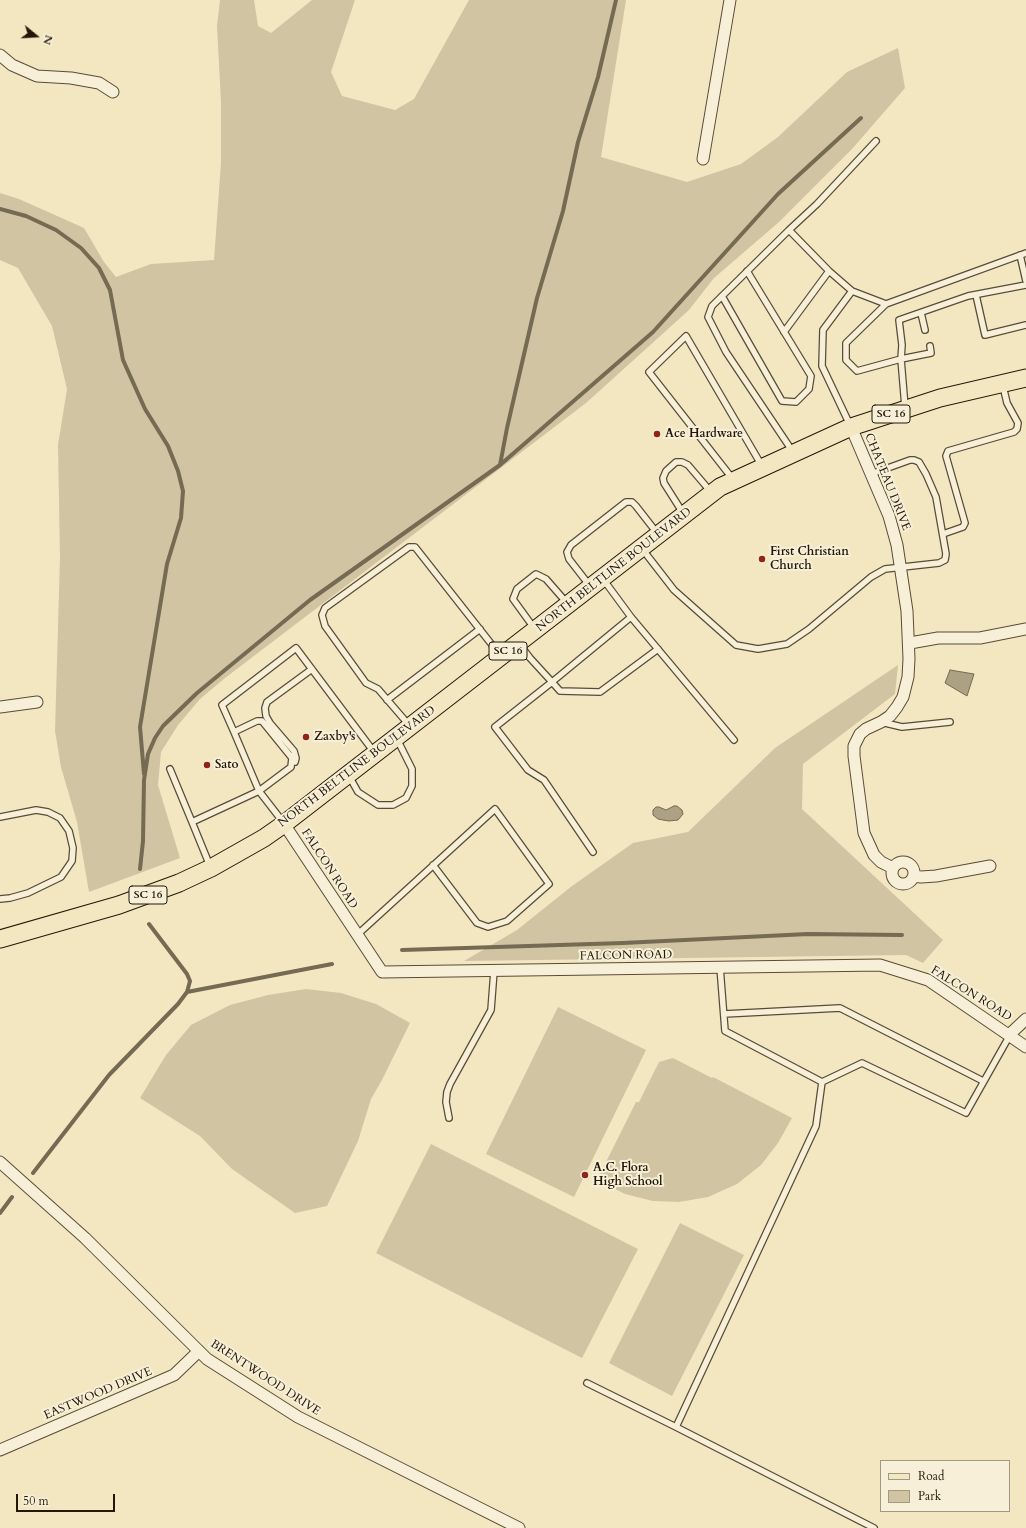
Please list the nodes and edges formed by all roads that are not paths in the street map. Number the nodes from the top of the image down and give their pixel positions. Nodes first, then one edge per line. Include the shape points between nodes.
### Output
1 (730, 0) edge
2 (0, 55) edge
3 (112, 92) dead end
4 (876, 141) dead end
5 (703, 159) dead end
6 (789, 230) junction
7 (1026, 253) edge
8 (1020, 255) junction
9 (747, 271) junction
10 (829, 271) junction
11 (1026, 281) edge
12 (1026, 285) edge
13 (852, 291) junction
14 (976, 295) junction
15 (722, 296) junction
16 (886, 304) junction
17 (921, 313) junction
18 (1026, 325) edge
19 (925, 330) dead end
20 (784, 332) junction
21 (930, 346) dead end
22 (901, 359) junction
23 (1026, 378) edge
24 (1003, 384) junction
25 (905, 409) junction
26 (851, 426) junction
27 (794, 453) junction
28 (763, 468) junction
29 (871, 474) junction
30 (734, 481) junction
31 (712, 494) junction
32 (685, 515) junction
33 (943, 534) junction
34 (659, 535) junction
35 (641, 548) junction
36 (901, 568) junction
37 (597, 583) junction
38 (568, 605) junction
39 (631, 617) junction
40 (480, 629) junction
41 (1026, 629) edge
42 (536, 630) junction
43 (519, 643) junction
44 (910, 643) junction
45 (658, 649) junction
46 (501, 657) junction
47 (312, 669) junction
48 (552, 682) junction
49 (388, 700) junction
50 (36, 702) dead end
51 (0, 707) edge
52 (881, 722) junction
53 (950, 722) dead end
54 (410, 726) junction
55 (234, 732) junction
56 (396, 738) junction
57 (734, 740) dead end
58 (375, 753) junction
59 (292, 766) junction
60 (170, 769) dead end
61 (348, 774) junction
62 (259, 791) junction
63 (0, 817) edge
64 (192, 822) junction
65 (284, 824) junction
66 (593, 852) dead end
67 (433, 865) junction
68 (990, 866) dead end
69 (211, 868) junction
70 (893, 868) junction
71 (914, 876) junction
72 (0, 899) edge
73 (357, 935) junction
74 (0, 939) edge
75 (720, 967) junction
76 (494, 971) junction
77 (724, 1014) junction
78 (1026, 1019) edge
79 (1010, 1034) junction
80 (1026, 1047) edge
81 (822, 1082) junction
82 (983, 1082) junction
83 (449, 1118) dead end
84 (0, 1162) edge
85 (199, 1351) junction
86 (587, 1382) dead end
87 (676, 1427) junction
88 (0, 1450) edge
89 (519, 1528) edge
90 (874, 1528) edge

1 - 5 street
2 - 3 street via 12,65 37,76 99,83
4 - 6 lane
6 - 9 lane
6 - 10 lane
7 - 8 lane
8 - 11 lane
8 - 16 lane
9 - 15 lane
9 - 20 lane
10 - 13 lane
10 - 20 lane
12 - 14 lane
13 - 16 lane
13 - 26 lane via 823,330 822,366
14 - 17 lane
14 - 18 lane via 985,334
15 - 20 lane via 782,401 796,402 809,389 811,376
15 - 27 lane via 712,306 708,317 726,352
16 - 22 lane via 846,343 846,360 857,371
17 - 19 lane
17 - 22 lane via 899,320
21 - 22 lane via 931,353
22 - 25 lane
23 - 24 main road, NORTH BELTLINE BOULEVARD / SC 16
24 - 25 main road, NORTH BELTLINE BOULEVARD / SC 16 via 940,398
24 - 33 lane via 1007,403 1018,423 1017,429 948,451 946,456 965,523 963,527
25 - 26 main road, NORTH BELTLINE BOULEVARD / SC 16
26 - 27 main road, NORTH BELTLINE BOULEVARD / SC 16
26 - 29 street, CHATEAU DRIVE
27 - 28 main road, NORTH BELTLINE BOULEVARD / SC 16
28 - 30 main road, NORTH BELTLINE BOULEVARD / SC 16
28 - 30 lane via 686,336 649,372
29 - 33 lane via 910,460 919,462 936,497
29 - 36 street, CHATEAU DRIVE via 889,516
30 - 31 main road, NORTH BELTLINE BOULEVARD / SC 16
31 - 32 main road, NORTH BELTLINE BOULEVARD / SC 16
31 - 32 lane via 688,465 676,462 666,471 663,478
32 - 34 main road, NORTH BELTLINE BOULEVARD / SC 16
33 - 36 lane via 945,560
34 - 35 main road, NORTH BELTLINE BOULEVARD / SC 16
34 - 37 lane via 636,506 632,502 626,502 571,545 567,552 569,560
35 - 36 lane via 674,590 736,645 758,649 787,644 809,630 871,578 885,569
35 - 37 main road, NORTH BELTLINE BOULEVARD / SC 16
36 - 44 street, CHATEAU DRIVE
37 - 38 main road, NORTH BELTLINE BOULEVARD / SC 16
37 - 39 lane
38 - 42 main road, NORTH BELTLINE BOULEVARD / SC 16
38 - 42 lane via 546,579 536,574 517,589 513,600
39 - 45 lane
39 - 48 lane
40 - 46 lane
40 - 49 lane
40 - 49 lane via 415,547 408,547 325,608 322,615 325,626 366,683 378,689
41 - 44 street via 980,638 938,638
42 - 43 main road, NORTH BELTLINE BOULEVARD / SC 16
43 - 46 main road, NORTH BELTLINE BOULEVARD / SC 16
43 - 48 lane
44 - 52 street, CHATEAU DRIVE via 908,677 903,697 890,716
45 - 48 lane via 600,692 560,691
45 - 57 lane
46 - 54 main road, NORTH BELTLINE BOULEVARD / SC 16
47 - 55 lane via 296,648 222,705
47 - 58 lane
47 - 59 lane via 267,702 265,708 270,723 294,751 296,758
48 - 66 lane via 495,727 528,770 544,780
49 - 54 lane
50 - 51 street
52 - 53 lane via 902,727
52 - 70 street, CHATEAU DRIVE via 860,734 854,746 854,756 864,833 868,845 881,862
54 - 56 main road, NORTH BELTLINE BOULEVARD / SC 16
55 - 59 lane via 262,721 292,758
55 - 62 lane
56 - 58 main road, NORTH BELTLINE BOULEVARD / SC 16
56 - 61 lane via 412,769 412,786 406,798 393,805 378,805 358,792
58 - 61 main road, NORTH BELTLINE BOULEVARD / SC 16
59 - 62 lane
60 - 64 lane
61 - 65 main road, NORTH BELTLINE BOULEVARD / SC 16
62 - 64 lane
62 - 65 lane
63 - 72 lane via 36,810 48,812 60,818 69,830 74,848 72,861 61,877 28,893
64 - 69 lane
65 - 69 main road, NORTH BELTLINE BOULEVARD / SC 16
65 - 73 street, FALCON ROAD
67 - 67 lane via 495,809 549,884 507,921 488,927 477,923
67 - 73 lane
68 - 71 street, CHATEAU DRIVE via 936,876
69 - 74 main road, NORTH BELTLINE BOULEVARD / SC 16 via 119,905
70 - 71 street via 898,863 906,862 912,866
70 - 71 street, CHATEAU DRIVE via 894,878 899,883 906,883
73 - 76 street, FALCON ROAD via 382,972
75 - 76 street, FALCON ROAD
75 - 77 lane
75 - 79 street, FALCON ROAD via 880,965 928,980
76 - 83 lane via 490,1010 447,1092
77 - 81 lane via 725,1031
77 - 82 lane via 840,1008
78 - 79 street
79 - 80 street, FALCON ROAD
79 - 82 lane
81 - 82 lane via 862,1063 966,1112
81 - 87 lane via 816,1126
84 - 85 street, BRENTWOOD DRIVE via 85,1238
85 - 88 street, EASTWOOD DRIVE via 174,1375
85 - 89 street, BRENTWOOD DRIVE via 207,1359 298,1417
86 - 87 lane
87 - 90 lane

